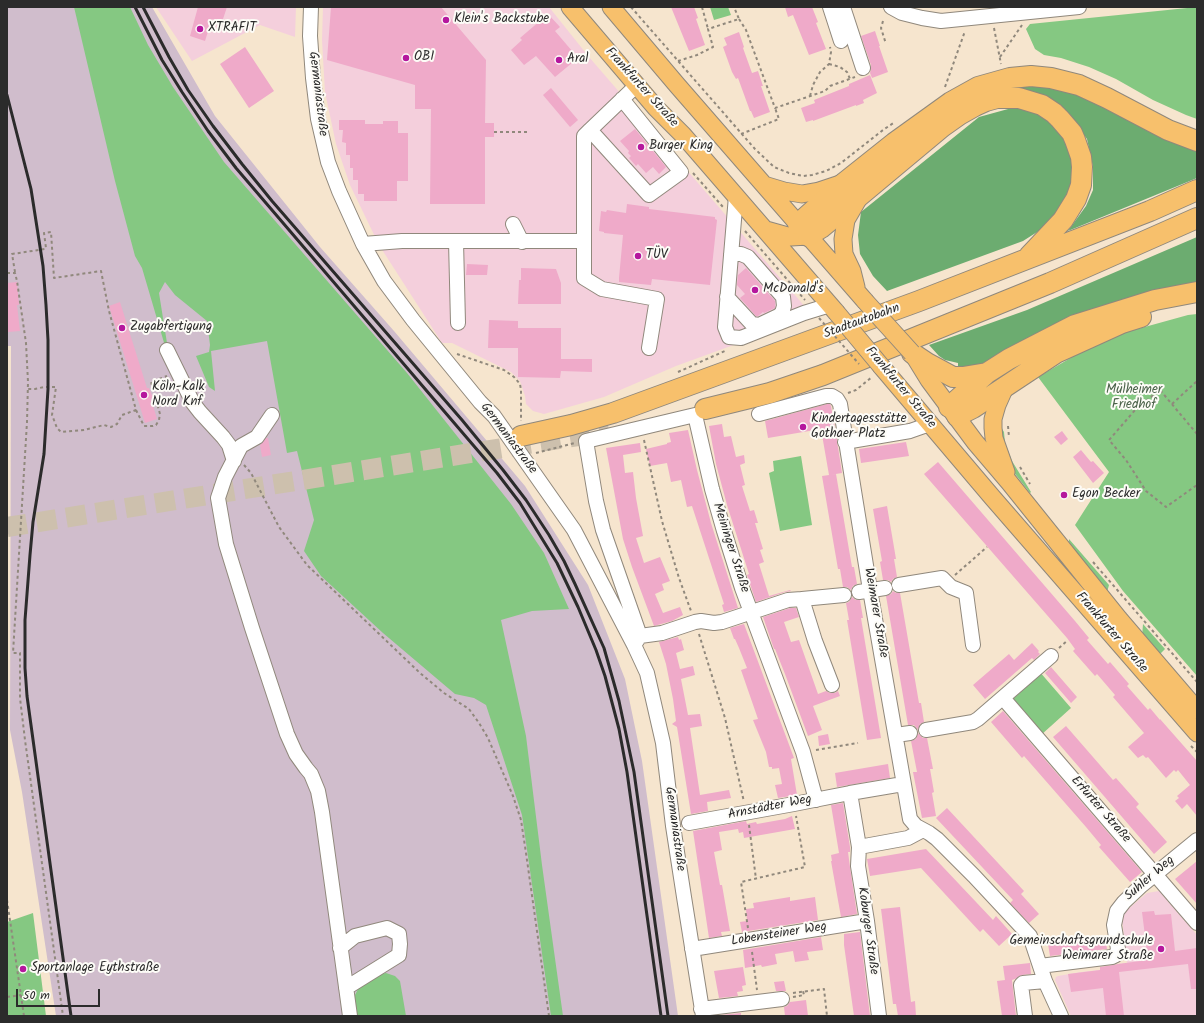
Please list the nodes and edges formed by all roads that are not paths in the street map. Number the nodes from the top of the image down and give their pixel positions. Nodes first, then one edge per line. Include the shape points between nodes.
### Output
1 (311, 7) edge
2 (570, 7) edge
3 (611, 7) edge
4 (830, 7) edge
5 (843, 7) edge
6 (891, 7) edge
7 (1079, 7) edge
8 (970, 13) edge
9 (841, 41) dead end
10 (860, 72) road end
11 (637, 85) junction
12 (622, 99) junction
13 (590, 130) junction
14 (1197, 141) edge
15 (845, 182) junction
16 (764, 185) junction
17 (1197, 190) edge
18 (736, 196) junction
19 (859, 197) junction
20 (1197, 218) edge
21 (513, 224) dead end
22 (766, 230) junction
23 (799, 232) junction
24 (456, 241) junction
25 (584, 241) junction
26 (522, 242) junction
27 (364, 244) junction
28 (731, 254) junction
29 (1025, 260) junction
30 (794, 263) junction
31 (832, 264) junction
32 (810, 282) junction
33 (1197, 292) edge
34 (727, 297) junction
35 (862, 298) junction
36 (1197, 303) edge
37 (825, 311) junction
38 (458, 323) dead end
39 (649, 348) dead end
40 (167, 350) dead end
41 (912, 352) junction
42 (987, 373) junction
43 (1005, 387) junction
44 (704, 409) dead end
45 (953, 412) junction
46 (759, 414) dead end
47 (272, 415) dead end
48 (930, 424) junction
49 (521, 430) road end
50 (845, 442) junction
51 (589, 457) joint
52 (234, 461) junction
53 (1009, 482) junction
54 (899, 585) dead end
55 (884, 588) dead end
56 (864, 591) junction
57 (844, 595) dead end
58 (802, 599) junction
59 (751, 612) junction
60 (637, 640) junction
61 (973, 644) dead end
62 (1051, 656) dead end
63 (832, 685) dead end
64 (1003, 698) junction
65 (1197, 710) edge
66 (926, 730) dead end
67 (1197, 733) edge
68 (903, 784) junction
69 (850, 793) junction
70 (816, 800) junction
71 (689, 823) dead end
72 (923, 830) junction
73 (1197, 840) edge
74 (858, 847) junction
75 (1156, 874) junction
76 (1195, 916) edge
77 (867, 921) junction
78 (340, 948) junction
79 (692, 949) junction
80 (1040, 966) junction
81 (1045, 981) junction
82 (346, 988) junction
83 (782, 999) dead end
84 (702, 1012) edge
85 (350, 1016) edge
86 (879, 1016) edge
87 (1025, 1016) edge
88 (1061, 1016) edge

1 - 27 street, Germaniastraße via 310,36 318,119 328,162
2 - 11 main road, Frankfurter Straße
3 - 16 main road, Frankfurter Straße
4 - 9 street
5 - 10 street
6 - 8 street via 902,13 941,21
7 - 8 street via 992,16
11 - 12 street
11 - 18 main road, Frankfurter Straße
12 - 13 street
12 - 13 street via 682,172 648,195
13 - 25 street via 584,136
14 - 15 highway via 1168,130 1079,85 1051,78 1016,77 978,87 960,97 894,143
15 - 16 main road via 802,194
15 - 23 highway via 818,207
16 - 23 main road, Frankfurter Straße
17 - 29 highway, Stadtautobahn
18 - 22 main road, Frankfurter Straße
18 - 28 street
19 - 23 highway via 817,232
19 - 29 highway via 942,128 971,108 996,98 1020,98 1035,102 1054,113 1072,133 1081,157 1082,176 1079,192 1070,210
19 - 35 main road via 846,220 843,244 844,254
20 - 44 highway via 1050,284 823,375 770,393
21 - 26 street
22 - 23 main road
22 - 30 main road, Frankfurter Straße
23 - 30 main road via 791,251
23 - 31 main road, Frankfurter Straße
24 - 26 street
24 - 27 street
24 - 38 street
25 - 26 street
25 - 39 street via 584,278 602,290 657,299
27 - 60 street, Germaniastraße via 384,281 413,320 494,416 574,530
28 - 34 street
28 - 34 street via 748,257 784,297 784,306 778,316 759,325 752,324
29 - 49 highway, Stadtautobahn via 613,413 570,425
30 - 32 main road, Frankfurter Straße
31 - 32 main road via 814,264 810,270
31 - 35 main road, Frankfurter Straße
32 - 37 main road, Frankfurter Straße
33 - 42 highway via 1155,300 1075,325
34 - 37 street via 725,327 729,337 741,338
35 - 41 main road, Frankfurter Straße, bridge
36 - 43 highway via 1122,323 1056,353
37 - 48 main road, Frankfurter Straße, bridge via 876,372
40 - 52 street via 193,403 229,445
41 - 42 highway via 953,377
41 - 45 main road, Frankfurter Straße
42 - 45 highway
43 - 45 highway via 973,408
43 - 53 main road via 993,418 993,428
45 - 48 main road via 944,422
45 - 53 main road, Frankfurter Straße
46 - 50 street, Weimarer Straße via 832,396 837,398 840,404
47 - 52 street via 257,437 241,446
48 - 50 street via 910,431
48 - 67 main road, Frankfurter Straße
50 - 56 street, Weimarer Straße
51 - 59 street, Meininger Straße via 586,441 695,415 712,489
51 - 60 street, Germaniastraße via 603,530
52 - 78 street via 218,498 226,544 288,734 296,754 312,774 318,791
53 - 65 main road, Frankfurter Straße via 1119,620
54 - 61 street via 942,578 951,588 966,593
55 - 56 street
56 - 68 street, Weimarer Straße via 903,734
57 - 58 street
58 - 59 street via 788,600
58 - 63 street
59 - 60 street via 722,622 695,622
59 - 70 street, Meininger Straße via 803,752
60 - 79 street, Germaniastraße via 663,743
62 - 64 street
64 - 66 street via 973,722
64 - 75 street, Erfurter Straße
68 - 69 street, Arnstädter Weg
68 - 72 street, Weimarer Straße via 910,819
69 - 70 street, Arnstädter Weg
69 - 74 street, Koburger Straße
70 - 71 street, Arnstädter Weg
72 - 74 street via 908,838
72 - 80 street via 938,840 1030,936
73 - 75 street, Suhler Weg
74 - 77 street, Koburger Straße via 858,866
75 - 76 street, Erfurter Straße
75 - 80 street, Suhler Weg via 1117,910 1114,925 1118,949 1112,958
77 - 79 street, Lobensteiner Weg
77 - 86 street, Koburger Straße
78 - 82 street
78 - 82 street via 355,936 381,929 387,928 399,934 399,955
79 - 84 street, Germaniastraße
80 - 81 street
81 - 87 street via 1023,983
81 - 88 street
82 - 85 street
83 - 84 street

